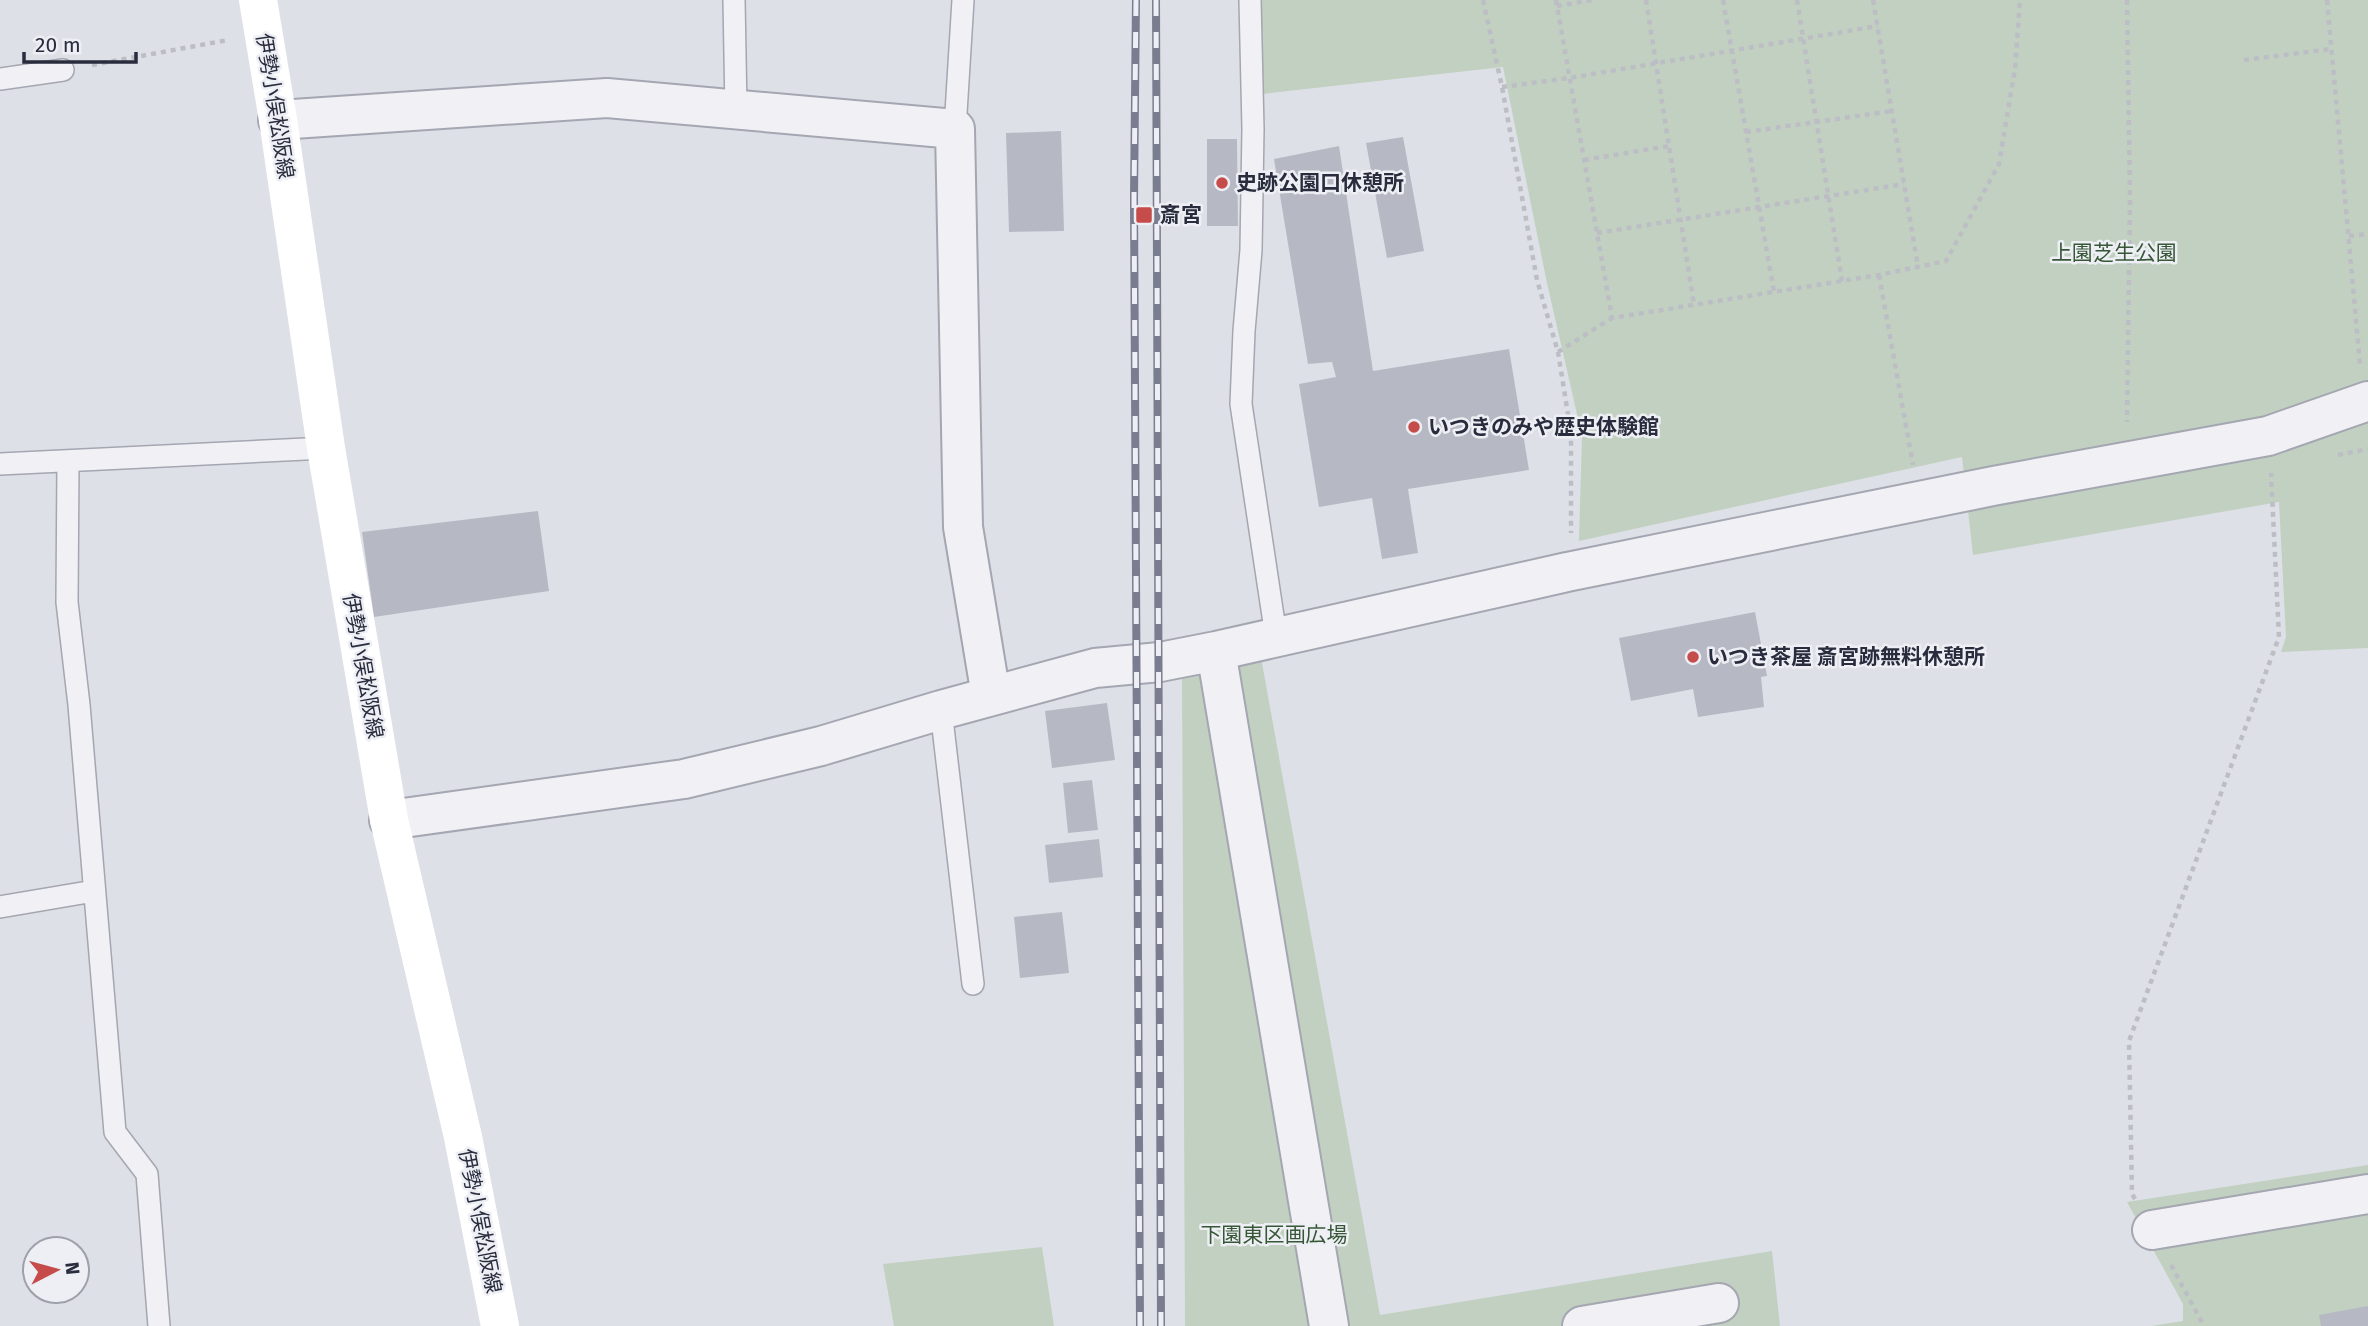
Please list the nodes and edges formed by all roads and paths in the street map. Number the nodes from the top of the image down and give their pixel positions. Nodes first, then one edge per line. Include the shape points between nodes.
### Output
1 (734, 0) edge
2 (962, 0) edge
3 (1250, 0) edge
4 (1483, 0) edge
5 (1592, 0) edge
6 (1646, 0) edge
7 (1723, 0) edge
8 (1797, 0) edge
9 (1873, 0) edge
10 (2020, 0) edge
11 (2127, 0) edge
12 (2327, 0) edge
13 (1557, 3) edge
14 (261, 17) edge
15 (1878, 26) junction
16 (1803, 39) junction
17 (2331, 49) junction
18 (1732, 51) junction
19 (2244, 60) dead end
20 (1656, 63) junction
21 (63, 70) joint
22 (1569, 78) junction
23 (0, 79) edge
24 (1502, 87) junction
25 (736, 110) junction
26 (1892, 111) junction
27 (278, 120) junction
28 (1817, 122) junction
29 (956, 129) junction
30 (1746, 132) junction
31 (1669, 146) junction
32 (1584, 160) junction
33 (1905, 184) junction
34 (1829, 197) junction
35 (1759, 207) junction
36 (1681, 219) junction
37 (1597, 233) junction
38 (2368, 234) edge
39 (2349, 236) junction
40 (1918, 267) junction
41 (1879, 275) junction
42 (1842, 281) junction
43 (1774, 292) junction
44 (1694, 305) junction
45 (1612, 317) junction
46 (1559, 352) junction
47 (2366, 402) edge
48 (2268, 436) junction
49 (326, 448) junction
50 (2126, 461) junction
51 (68, 462) junction
52 (0, 464) edge
53 (1919, 500) junction
54 (1567, 572) junction
55 (1276, 636) junction
56 (1216, 651) junction
57 (990, 696) junction
58 (940, 710) junction
59 (389, 820) junction
60 (94, 891) junction
61 (0, 907) edge
62 (973, 984) dead end
63 (2368, 1194) edge
64 (2152, 1230) junction
65 (1719, 1303) dead end
66 (159, 1326) edge
67 (500, 1326) edge
68 (1329, 1326) edge
69 (1582, 1326) edge
70 (2204, 1326) edge

1 - 25 lane
2 - 29 lane
3 - 55 lane via 1251,250 1241,404
4 - 24 path
5 - 13 path
6 - 20 path
7 - 18 path
8 - 16 path
9 - 15 path
10 - 40 path via 2015,69 1999,164 1947,261
11 - 50 path
12 - 17 path
13 - 22 path
14 - 21 path
14 - 27 main road, 伊勢小俣松阪線
15 - 16 path
15 - 26 path
16 - 18 path
16 - 28 path
17 - 19 path
17 - 39 path
18 - 20 path
18 - 30 path
20 - 22 path
20 - 31 path
21 - 23 lane
22 - 24 path
22 - 32 path
24 - 46 path via 1537,280
25 - 27 street via 607,98
25 - 29 street
26 - 28 path
26 - 33 path
27 - 49 main road, 伊勢小俣松阪線
28 - 30 path
28 - 34 path
29 - 57 street via 963,527
30 - 35 path
31 - 32 path
31 - 36 path
32 - 37 path
33 - 34 path
33 - 40 path
34 - 35 path
34 - 42 path
35 - 36 path
35 - 43 path
36 - 37 path
36 - 44 path
37 - 45 path
38 - 39 path
39 - 47 path
40 - 41 path
41 - 42 path
41 - 53 path
42 - 43 path
43 - 44 path
44 - 45 path
45 - 46 path
46 - 54 path via 1571,433 1572,529
47 - 48 street
48 - 50 street
48 - 64 path via 2279,637 2129,1041 2132,1194
49 - 51 lane
49 - 59 main road, 伊勢小俣松阪線
50 - 53 street
51 - 52 lane
51 - 60 lane via 67,601
53 - 54 street
54 - 55 street
55 - 56 street
56 - 57 street via 1095,668
56 - 68 street
57 - 58 street
58 - 59 street via 821,746 684,779
58 - 62 lane
59 - 67 main road, 伊勢小俣松阪線 via 463,1137
60 - 61 lane
60 - 66 lane via 115,1132 147,1174
63 - 64 street
64 - 70 path
65 - 69 street

